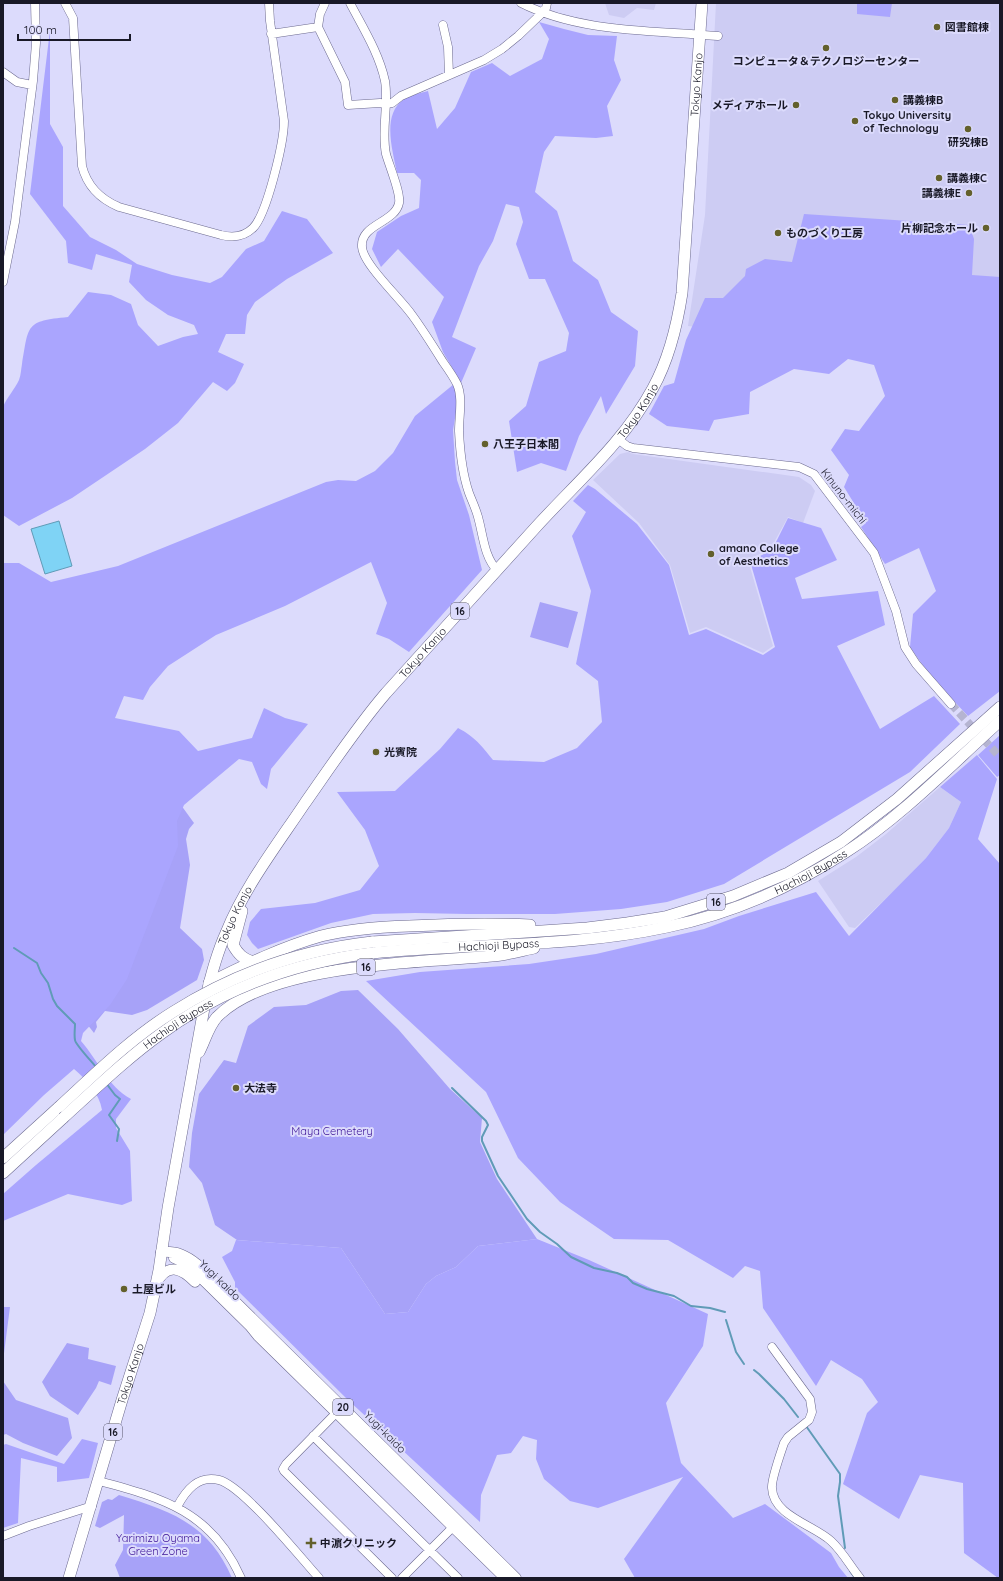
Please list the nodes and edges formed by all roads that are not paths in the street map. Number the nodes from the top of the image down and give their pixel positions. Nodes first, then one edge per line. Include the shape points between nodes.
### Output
1 (35, 3) edge
2 (65, 3) edge
3 (269, 3) edge
4 (325, 3) edge
5 (350, 3) edge
6 (521, 3) edge
7 (546, 3) edge
8 (702, 3) edge
9 (542, 13) junction
10 (442, 25) dead end
11 (318, 27) junction
12 (271, 34) junction
13 (700, 34) junction
14 (718, 36) dead end
15 (3, 72) edge
16 (449, 75) junction
17 (32, 85) junction
18 (386, 104) junction
19 (3, 282) edge
20 (618, 439) junction
21 (497, 570) junction
22 (951, 704) tunnel mouth
23 (1000, 707) edge
24 (1000, 722) edge
25 (247, 891) junction
26 (587, 928) junction
27 (574, 940) junction
28 (372, 947) junction
29 (253, 962) junction
30 (209, 983) junction
31 (206, 997) junction
32 (241, 1000) junction
33 (194, 1061) junction
34 (3, 1158) edge
35 (3, 1174) edge
36 (161, 1252) junction
37 (156, 1286) junction
38 (256, 1334) junction
39 (772, 1347) dead end
40 (339, 1410) junction
41 (314, 1436) junction
42 (99, 1481) junction
43 (92, 1506) junction
44 (177, 1507) junction
45 (453, 1527) junction
46 (3, 1536) edge
47 (430, 1550) junction
48 (69, 1578) edge
49 (241, 1578) edge
50 (319, 1578) edge
51 (392, 1578) edge
52 (402, 1578) edge
53 (458, 1578) edge
54 (505, 1578) edge
55 (516, 1578) edge
56 (860, 1578) edge

1 - 17 street via 36,43
2 - 12 street via 73,18 82,166 92,188 107,202 119,207 227,237 249,232 255,225 262,213 281,150 284,121
3 - 12 street
4 - 11 street
5 - 18 street via 378,56 385,82
6 - 9 street
7 - 9 street
8 - 13 highway, Tokyo Kanjo / 16
9 - 13 street via 589,25
9 - 16 street via 502,49
10 - 16 street via 448,47
11 - 12 street
11 - 18 street via 345,82 348,105
13 - 14 street
13 - 20 highway, Tokyo Kanjo / 16 via 683,286 677,323 653,388
15 - 17 street via 17,82
16 - 18 street
17 - 19 street via 15,222
18 - 21 street via 385,146 399,203 389,216 366,233 361,245 372,268 412,315 458,385 459,431 464,475 478,515 487,553
20 - 21 highway, Tokyo Kanjo / 16
20 - 22 street, Kinuno-michi via 633,448 799,468 814,474 874,553 896,611 905,647 916,664
21 - 25 highway, Tokyo Kanjo / 16 via 363,720
23 - 26 highway, Hachioji Bypass / 16 via 869,822 805,864 768,882 698,908 665,916
24 - 27 highway, Hachioji Bypass / 16 via 875,831 827,864 792,883 738,906 694,920 628,934
25 - 29 highway, 16 via 233,945 244,959
25 - 30 highway, Tokyo Kanjo / 16 via 226,933
26 - 28 highway, Hachioji Bypass / 16
26 - 29 highway, 16 via 518,924 445,924 371,928 322,936
27 - 28 highway, Hachioji Bypass / 16
27 - 32 highway, 16 via 494,956 386,964 304,977 275,985
28 - 34 highway, Hachioji Bypass / 16, bridge via 325,949 273,964 198,997 136,1038
28 - 35 highway, Hachioji Bypass / 16, bridge via 277,974 197,1010 144,1047
29 - 30 highway, 16
30 - 31 highway, Tokyo Kanjo / 16
31 - 32 highway via 216,1003 225,1004
31 - 33 highway, Tokyo Kanjo / 16
32 - 33 highway, 16 via 226,1009 210,1026
33 - 36 highway, Tokyo Kanjo / 16
36 - 37 highway, 16
36 - 38 main road, Yugi kaido / 20 via 188,1265
36 - 40 main road, Yugi-kaido / 20 via 173,1251 195,1262
37 - 38 main road, 20 via 165,1272 180,1270 189,1275 231,1316
37 - 42 highway, Tokyo Kanjo / 16
38 - 40 main road, Yugi-kaido / 20
39 - 56 street via 810,1399 812,1412 809,1420 784,1443 772,1488 777,1503 789,1516 831,1541
40 - 41 street
40 - 45 main road, Yugi-kaido / 20
40 - 55 main road, Yugi-kaido / 20
41 - 47 street
41 - 51 street via 286,1464 284,1471
42 - 43 highway, Tokyo Kanjo / 16
42 - 44 street
43 - 46 street
43 - 48 highway, Tokyo Kanjo / 16
44 - 49 street via 201,1522 216,1537
44 - 50 street via 188,1490 197,1482 221,1480 246,1499
45 - 47 street
45 - 54 main road, Yugi-kaido / 20
47 - 52 street
47 - 53 street

